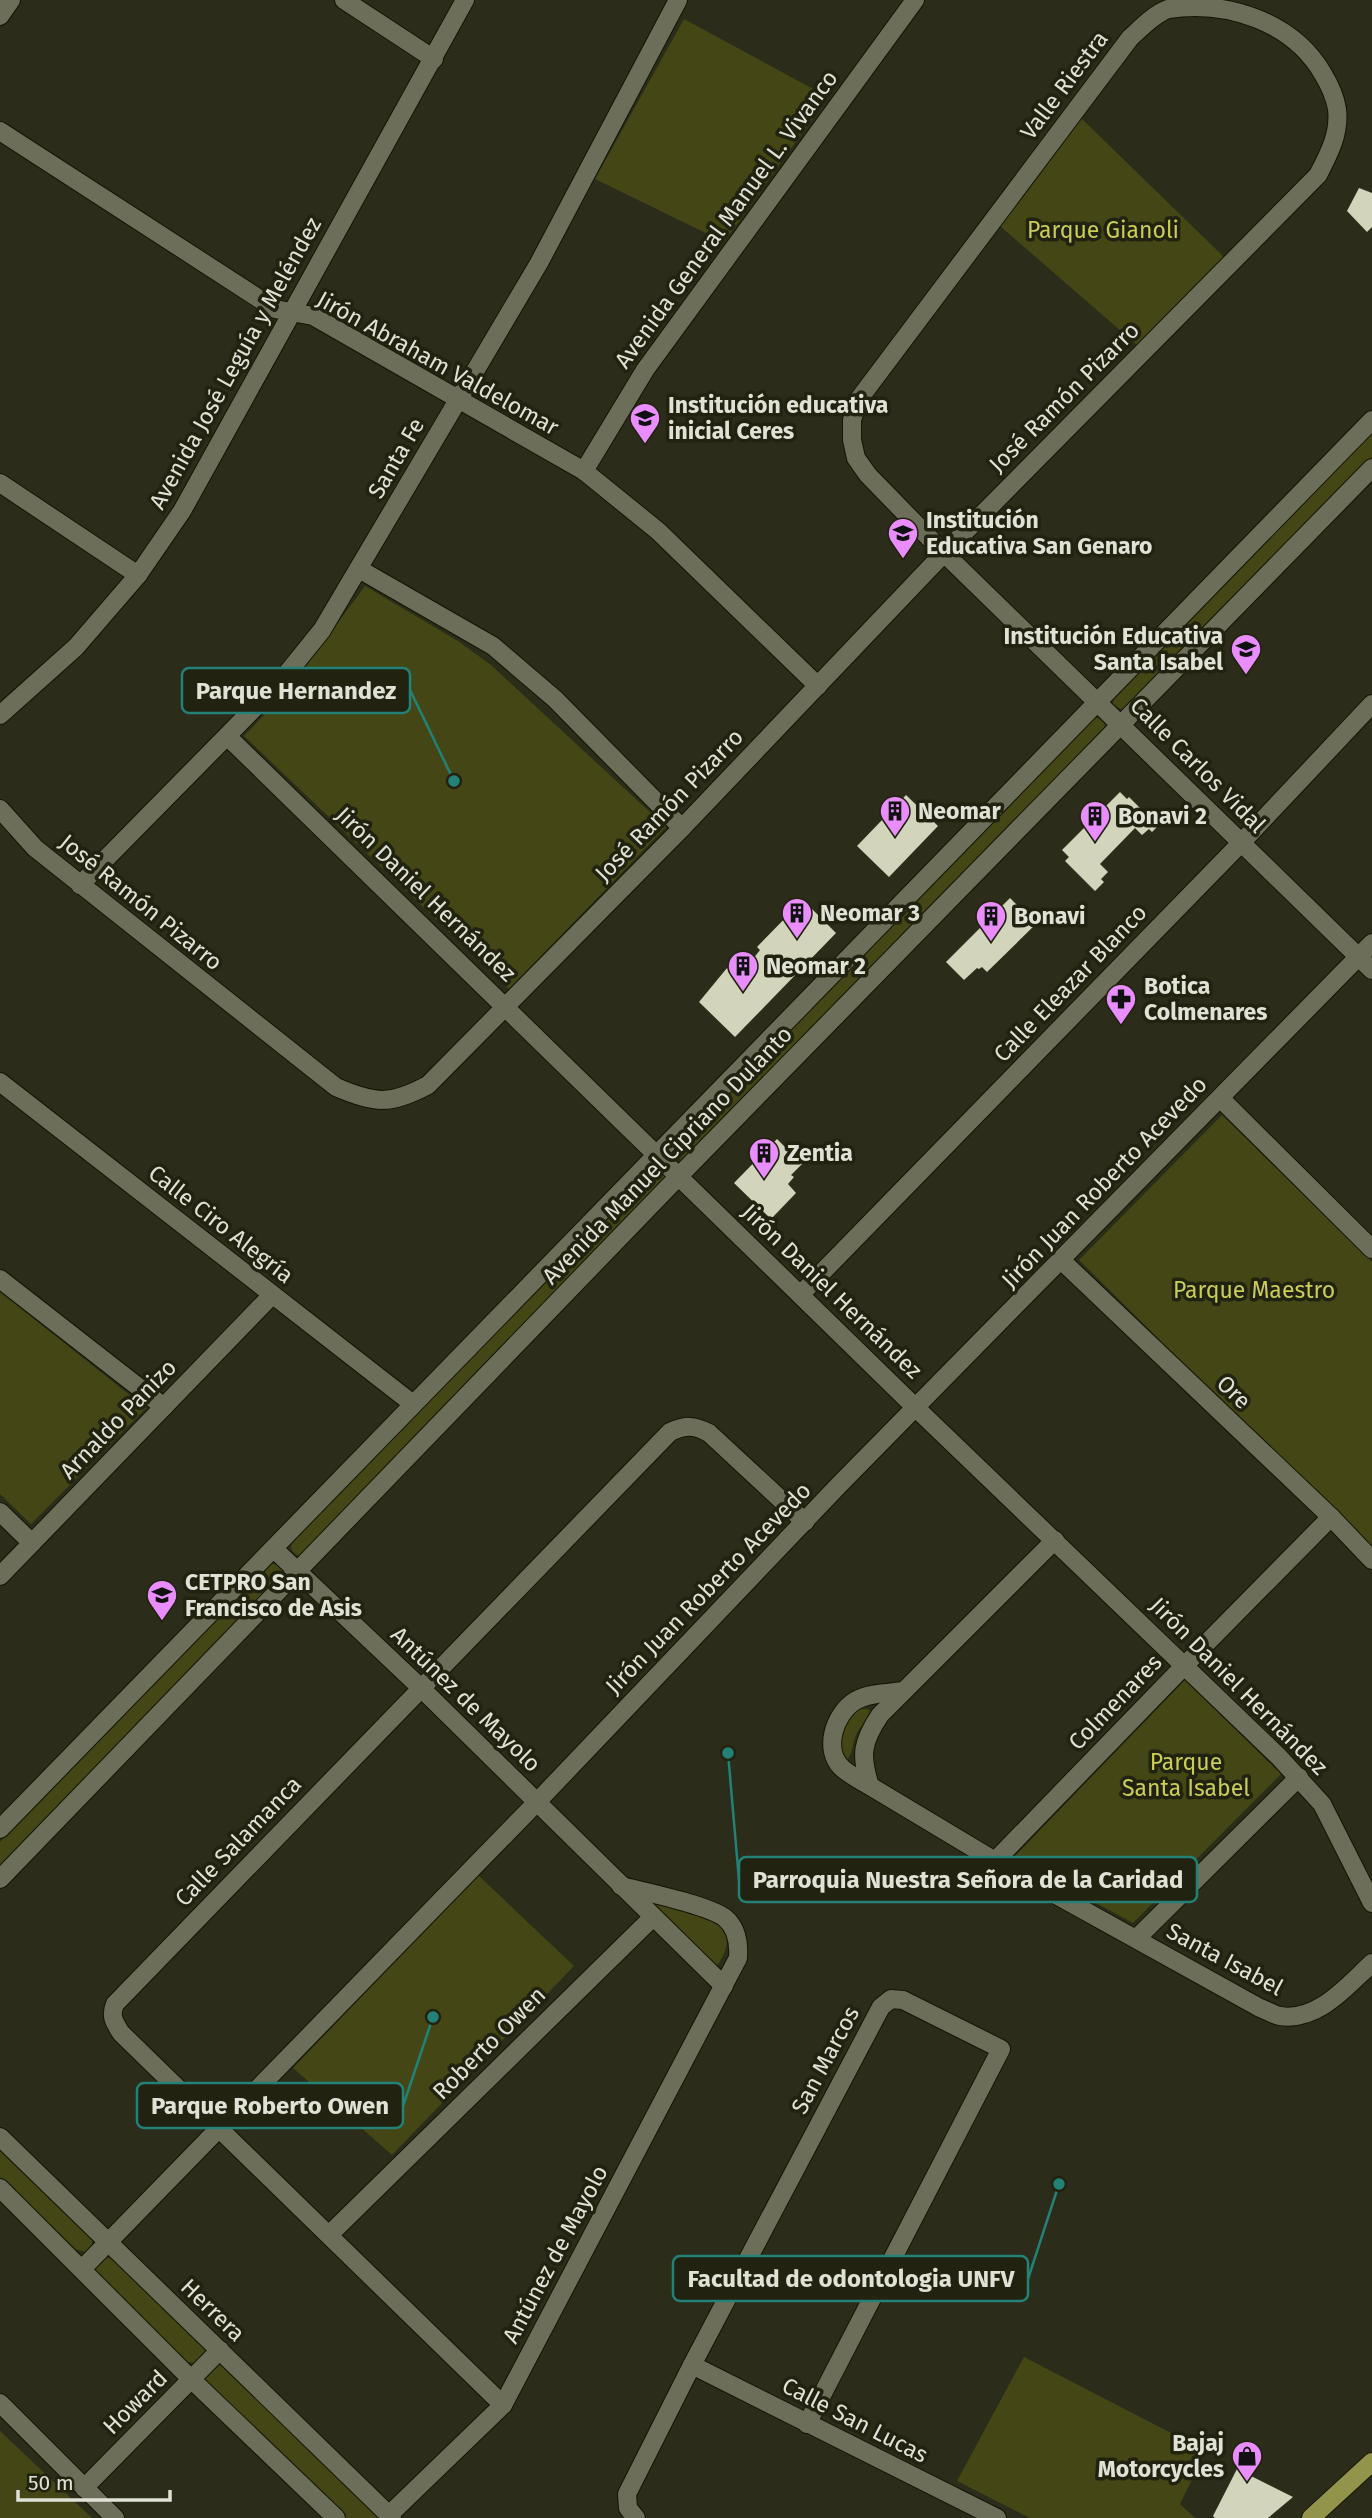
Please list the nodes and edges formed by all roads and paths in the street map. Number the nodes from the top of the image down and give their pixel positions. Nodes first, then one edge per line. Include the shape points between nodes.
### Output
1 (11, 0) edge
2 (344, 0) edge
3 (465, 0) edge
4 (678, 0) edge
5 (915, 0) edge
6 (0, 16) edge
7 (434, 59) junction
8 (0, 131) edge
9 (1318, 175) joint
10 (292, 312) junction
11 (458, 401) junction
12 (1372, 420) edge
13 (852, 440) joint
14 (1372, 468) edge
15 (584, 471) junction
16 (0, 483) edge
17 (944, 553) junction
18 (359, 569) junction
19 (138, 575) junction
20 (818, 686) junction
21 (1097, 700) junction
22 (1372, 704) edge
23 (0, 715) edge
24 (1121, 725) junction
25 (227, 736) junction
26 (0, 809) edge
27 (682, 828) junction
28 (1241, 843) junction
29 (80, 885) junction
30 (1372, 943) edge
31 (1358, 956) junction
32 (1372, 970) edge
33 (506, 1006) junction
34 (0, 1082) edge
35 (1220, 1098) junction
36 (656, 1154) junction
37 (679, 1176) junction
38 (1372, 1249) edge
39 (1061, 1260) junction
40 (0, 1279) edge
41 (801, 1294) junction
42 (272, 1295) junction
43 (413, 1404) junction
44 (164, 1407) junction
45 (916, 1408) junction
46 (0, 1512) edge
47 (1331, 1517) junction
48 (806, 1522) junction
49 (1055, 1540) junction
50 (32, 1543) junction
51 (274, 1549) junction
52 (1372, 1560) edge
53 (298, 1572) junction
54 (0, 1576) edge
55 (1185, 1665) junction
56 (421, 1688) junction
57 (904, 1691) junction
58 (1298, 1777) junction
59 (870, 1786) junction
60 (537, 1802) junction
61 (0, 1829) edge
62 (995, 1861) junction
63 (0, 1879) edge
64 (621, 1886) junction
65 (1372, 1903) edge
66 (653, 1917) junction
67 (1136, 1939) junction
68 (1372, 1963) edge
69 (724, 1986) junction
70 (219, 2129) junction
71 (0, 2137) edge
72 (0, 2188) edge
73 (330, 2235) junction
74 (108, 2242) junction
75 (82, 2269) junction
76 (220, 2350) junction
77 (692, 2365) junction
78 (191, 2379) junction
79 (0, 2403) edge
80 (503, 2405) junction
81 (807, 2424) junction
82 (1372, 2462) edge
83 (84, 2488) junction
84 (390, 2516) edge
85 (115, 2518) edge
86 (335, 2518) edge
87 (636, 2518) edge
88 (998, 2518) edge
89 (1311, 2518) edge

1 - 6 street
2 - 7 street
3 - 7 street, Avenida José Leguía y Meléndez
4 - 11 street, Santa Fe via 539,263
5 - 15 street, Avenida General Manuel L. Vivanco via 645,370
7 - 10 street, Avenida José Leguía y Meléndez
8 - 10 street, Jirón Abraham Valdelomar via 275,309
9 - 13 street, Valle Riestra via 1336,132 1337,108 1324,75 1297,38 1273,20 1219,1 1168,9 1130,38 859,399
9 - 17 street, José Ramón Pizarro
10 - 11 street, Jirón Abraham Valdelomar via 313,316
10 - 19 street, Avenida José Leguía y Meléndez via 182,510
11 - 15 street, Jirón Abraham Valdelomar
11 - 18 street, Santa Fe
12 - 21 street, Avenida Manuel Cipriano Dulanto
13 - 17 street, Calle Carlos Vidal via 856,458 868,475
14 - 24 street, Avenida Manuel Cipriano Dulanto
15 - 20 street, Jirón Abraham Valdelomar via 658,531
16 - 19 street
17 - 20 street, José Ramón Pizarro
17 - 21 street, Calle Carlos Vidal
18 - 25 street, Santa Fe via 304,654
18 - 27 street via 493,646 555,699
19 - 23 street, Avenida José Leguía y Meléndez via 76,647
20 - 27 street, José Ramón Pizarro
21 - 24 street, Calle Carlos Vidal
21 - 36 street, Avenida Manuel Cipriano Dulanto
22 - 28 street, Calle Eleazar Blanco
24 - 28 street, Calle Carlos Vidal
24 - 37 street, Avenida Manuel Cipriano Dulanto
25 - 29 street, Santa Fe
25 - 33 street, Jirón Daniel Hernández
26 - 29 street, José Ramón Pizarro via 35,848
27 - 33 street, José Ramón Pizarro
28 - 31 street, Calle Carlos Vidal
28 - 41 street, Calle Eleazar Blanco
29 - 33 street, José Ramón Pizarro via 335,1087 359,1098 404,1098 428,1085
30 - 31 street, Jirón Juan Roberto Acevedo
31 - 32 street, Calle Carlos Vidal
31 - 35 street, Jirón Juan Roberto Acevedo
33 - 36 street, Jirón Daniel Hernández
34 - 42 street, Calle Ciro Alegría
35 - 38 street
35 - 39 street, Jirón Juan Roberto Acevedo
36 - 37 street, Jirón Daniel Hernández
36 - 43 street, Avenida Manuel Cipriano Dulanto
37 - 41 street, Jirón Daniel Hernández
37 - 53 street, Avenida Manuel Cipriano Dulanto
39 - 45 street, Jirón Juan Roberto Acevedo
39 - 47 street, Ore
40 - 44 street
41 - 45 street, Jirón Daniel Hernández
42 - 43 street, Calle Ciro Alegría
42 - 44 street, Arnaldo Panizo
43 - 51 street, Avenida Manuel Cipriano Dulanto
44 - 50 street, Arnaldo Panizo
45 - 48 street, Jirón Juan Roberto Acevedo
45 - 49 street, Jirón Daniel Hernández
46 - 50 street
47 - 52 street, Ore
47 - 55 street, Colmenares
48 - 56 street, Calle Salamanca via 709,1433 696,1426 670,1432
48 - 60 street, Jirón Juan Roberto Acevedo
49 - 55 street, Jirón Daniel Hernández
49 - 57 street
50 - 54 street, Arnaldo Panizo
51 - 53 street, Antúnez de Mayolo
51 - 61 street, Avenida Manuel Cipriano Dulanto
53 - 56 street, Antúnez de Mayolo
53 - 63 street, Avenida Manuel Cipriano Dulanto
55 - 58 street, Jirón Daniel Hernández
55 - 62 street, Colmenares
56 - 60 street, Antúnez de Mayolo
56 - 70 street, Calle Salamanca via 115,2004 112,2021 121,2033
57 - 59 street via 880,1715 866,1740 864,1766
57 - 59 street, Santa Isabel via 856,1701 836,1724 833,1754 841,1767
58 - 65 street, Jirón Daniel Hernández via 1321,1804
58 - 67 street
59 - 62 street, Santa Isabel
60 - 64 street, Antúnez de Mayolo
60 - 70 street, Jirón Juan Roberto Acevedo
62 - 67 street, Santa Isabel
64 - 66 street, Antúnez de Mayolo
64 - 69 street, Antúnez de Mayolo via 726,1919 739,1944 738,1958
66 - 69 street, Antúnez de Mayolo
66 - 73 street, Roberto Owen
67 - 68 street, Santa Isabel via 1280,2016 1314,2011
69 - 80 street, Antúnez de Mayolo
70 - 73 street, Calle Salamanca
70 - 74 street, Jirón Juan Roberto Acevedo
71 - 74 street, Herrera
72 - 75 street
73 - 80 street, Calle Salamanca
74 - 75 street, Jirón Juan Roberto Acevedo
74 - 76 street, Herrera
75 - 78 street
76 - 78 street, Howard
76 - 84 street, Herrera
77 - 81 street, Calle San Lucas
77 - 81 street, San Marcos via 881,2007 891,1999 903,2000 1001,2049
77 - 87 street, San Marcos via 627,2494 628,2508
78 - 83 street, Howard
78 - 86 street
79 - 83 street
80 - 84 street, Antúnez de Mayolo
81 - 88 street, Calle San Lucas
82 - 89 main road
83 - 85 street

